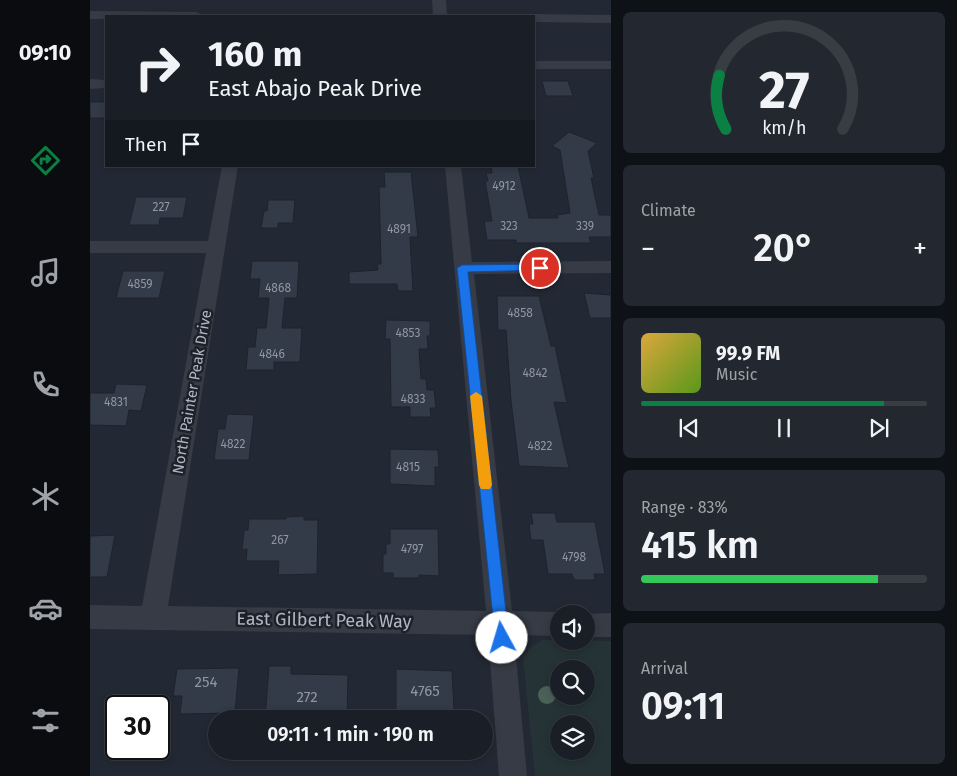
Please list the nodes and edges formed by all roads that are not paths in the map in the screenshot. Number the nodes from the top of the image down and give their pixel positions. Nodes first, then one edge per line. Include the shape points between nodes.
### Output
1 (438, 0) edge
2 (90, 15) edge
3 (105, 15) edge
4 (440, 15) edge
5 (535, 18) edge
6 (611, 18) edge
7 (535, 65) edge
8 (611, 65) edge
9 (90, 84) edge
10 (105, 84) edge
11 (230, 167) edge
12 (453, 167) edge
13 (90, 247) edge
14 (217, 248) junction
15 (611, 267) edge
16 (462, 268) junction
17 (90, 617) edge
18 (153, 617) junction
19 (500, 624) junction
20 (550, 624) edge
21 (595, 625) edge
22 (611, 625) edge
23 (512, 776) edge

1 - 4 street
2 - 3 street
5 - 6 street
7 - 8 street
9 - 10 street
11 - 14 street, North Painter Peak Drive
12 - 16 street
13 - 14 street
14 - 18 street, North Painter Peak Drive
15 - 16 street
16 - 19 street
17 - 18 street, East Gilbert Peak Way
18 - 19 street, East Gilbert Peak Way
19 - 20 street, East Gilbert Peak Way
19 - 23 street
21 - 22 street

